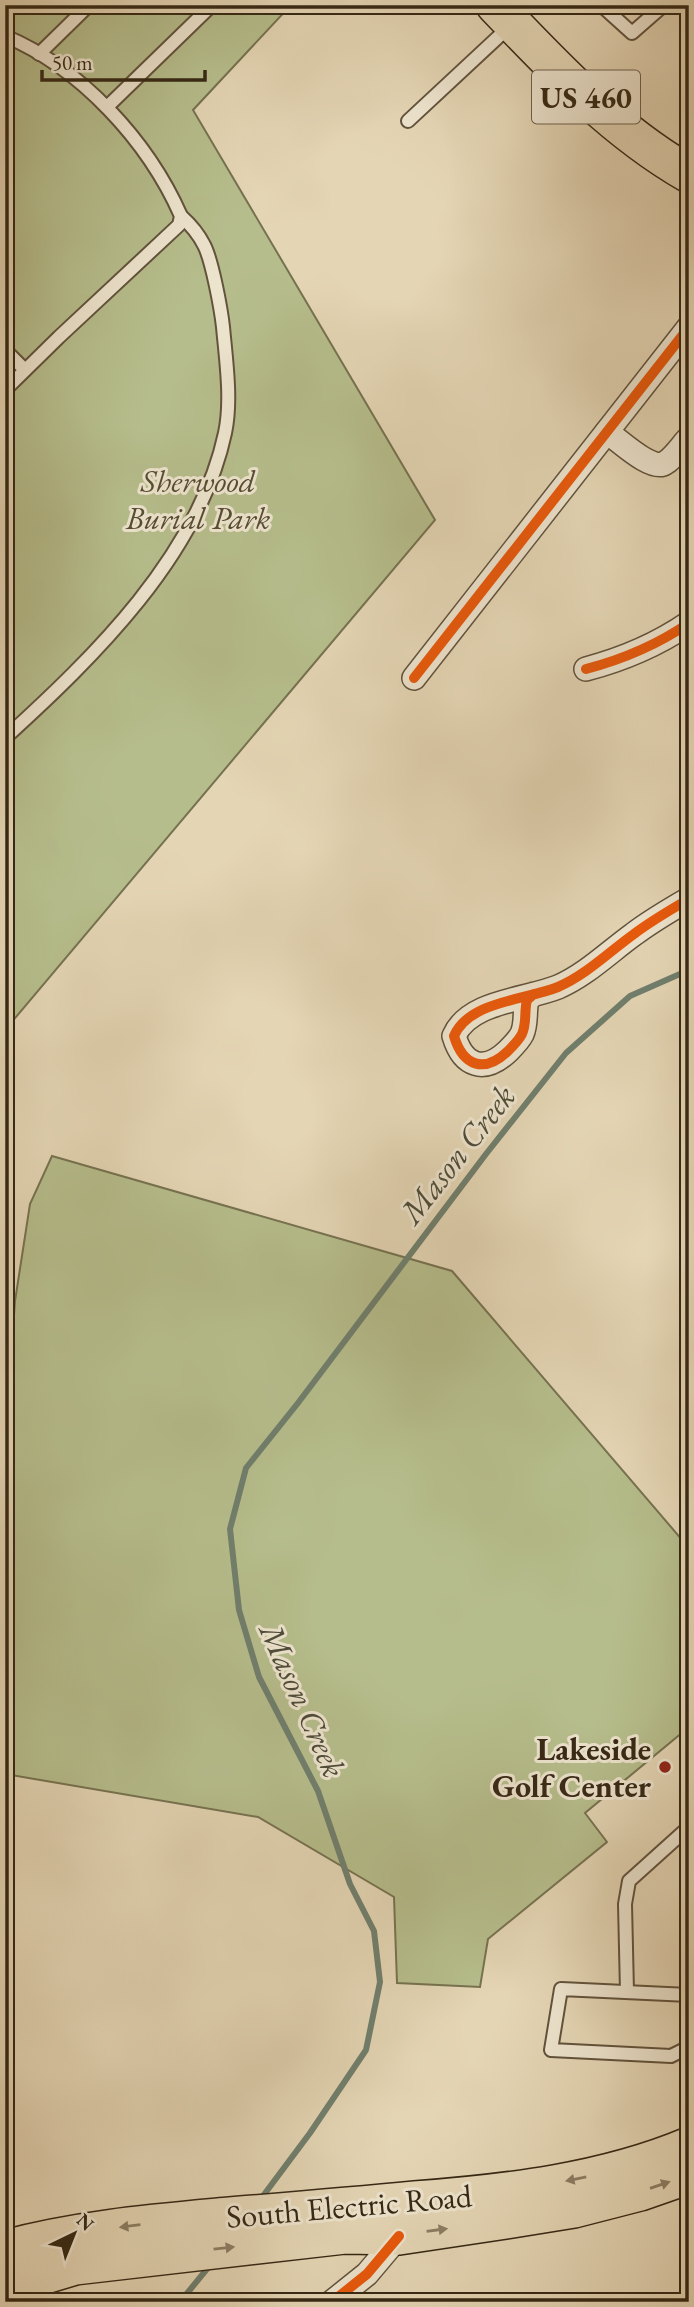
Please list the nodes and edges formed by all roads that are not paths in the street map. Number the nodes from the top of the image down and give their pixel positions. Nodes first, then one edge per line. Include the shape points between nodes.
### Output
1 (89, 5) edge
2 (212, 5) edge
3 (601, 5) edge
4 (664, 5) edge
5 (504, 14) edge
6 (5, 36) edge
7 (39, 54) junction
8 (107, 107) junction
9 (408, 121) dead end
10 (689, 174) edge
11 (181, 216) junction
12 (689, 327) edge
13 (5, 350) edge
14 (25, 370) junction
15 (5, 390) edge
16 (607, 432) junction
17 (689, 438) edge
18 (689, 623) edge
19 (586, 669) dead end
20 (414, 678) dead end
21 (5, 738) edge
22 (689, 899) edge
23 (534, 994) dead end
24 (689, 1827) edge
25 (628, 1992) junction
26 (689, 1995) edge
27 (689, 2048) edge
28 (689, 2146) edge
29 (689, 2175) edge
30 (400, 2236) junction
31 (5, 2249) edge
32 (5, 2287) edge
33 (332, 2302) edge

1 - 7 lane
2 - 8 lane
3 - 4 lane via 632,33
5 - 9 lane
5 - 10 main road, US 460 via 600,110 637,141
6 - 7 lane
7 - 8 lane
8 - 11 lane via 134,139
11 - 14 lane via 179,225
11 - 21 lane via 206,248 221,314 227,411 215,471 179,544 134,605
12 - 16 street
13 - 14 lane
14 - 15 lane
16 - 17 street via 657,466 666,463
16 - 20 street
18 - 19 street via 647,649
22 - 23 street via 572,980
24 - 25 lane via 629,1881 625,1904
25 - 26 lane
25 - 27 lane via 561,1989 551,2050 671,2056
28 -> 31 main road, South Electric Road via 619,2169 484,2195 169,2221
30 -> 29 main road, South Electric Road via 573,2209
32 -> 30 main road, South Electric Road via 75,2266 345,2235
30 - 33 street via 367,2274

